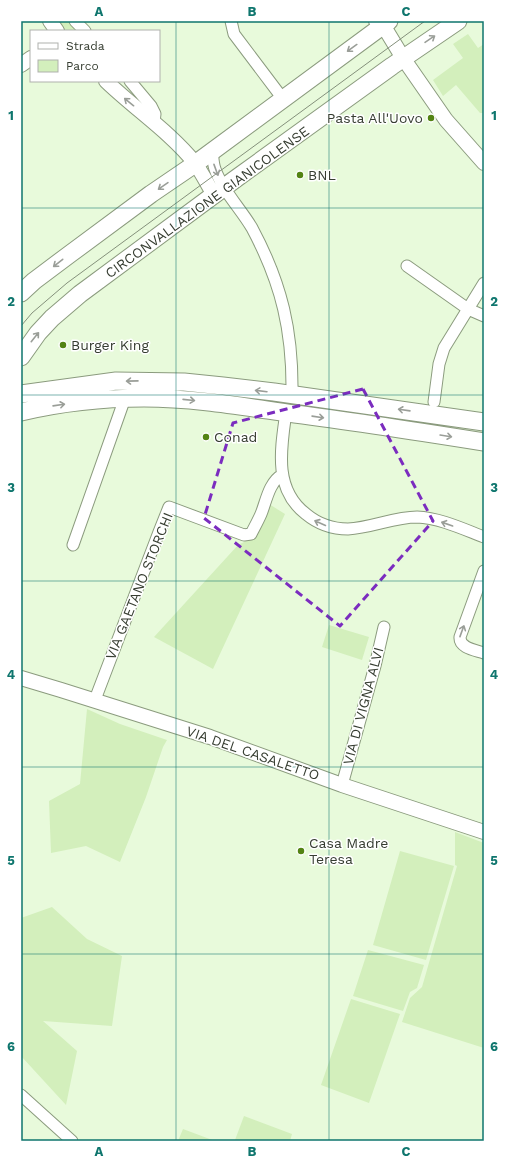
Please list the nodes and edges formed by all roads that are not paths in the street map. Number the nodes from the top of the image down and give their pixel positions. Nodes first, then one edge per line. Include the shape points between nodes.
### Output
1 (50, 21) edge
2 (75, 21) edge
3 (231, 21) edge
4 (458, 21) edge
5 (383, 22) edge
6 (56, 30) edge
7 (84, 30) edge
8 (403, 58) junction
9 (30, 59) edge
10 (21, 65) edge
11 (107, 82) edge
12 (131, 82) edge
13 (283, 99) junction
14 (154, 122) junction
15 (212, 151) junction
16 (484, 163) edge
17 (195, 164) junction
18 (220, 191) junction
19 (407, 266) dead end
20 (484, 283) edge
21 (21, 293) edge
22 (468, 309) junction
23 (484, 316) edge
24 (21, 357) edge
25 (210, 384) junction
26 (21, 394) edge
27 (292, 395) junction
28 (125, 398) junction
29 (208, 402) junction
30 (434, 402) dead end
31 (363, 405) junction
32 (21, 412) edge
33 (286, 412) junction
34 (484, 422) edge
35 (361, 423) junction
36 (484, 442) edge
37 (282, 475) junction
38 (484, 537) edge
39 (73, 545) dead end
40 (484, 572) edge
41 (384, 627) dead end
42 (484, 653) edge
43 (21, 678) edge
44 (96, 697) dead end
45 (342, 785) junction
46 (484, 832) edge
47 (21, 1095) edge
48 (72, 1141) edge

1 - 6 street
2 - 7 street
3 - 13 street via 234,34
8 -> 4 main road, CIRCONVALLAZIONE GIANICOLENSE
5 - 8 street
5 -> 13 main road
8 - 16 street via 446,120
8 - 18 main road, CIRCONVALLAZIONE GIANICOLENSE
9 - 10 street
14 -> 11 street
12 - 14 street via 151,106 155,114
13 - 15 main road
14 - 17 street
15 - 17 main road
15 -> 18 street
17 - 18 street
17 -> 21 main road via 70,254
24 -> 18 main road, CIRCONVALLAZIONE GIANICOLENSE via 38,333 63,308
18 - 27 street via 248,223 279,290 289,335
19 - 22 street
20 - 22 street
22 - 23 street
22 - 30 street via 444,348 439,364
25 -> 26 main road via 116,381
27 -> 25 main road
25 - 29 street
27 - 31 main road
28 -> 29 main road
32 -> 28 main road
28 - 39 street
29 - 33 main road
34 -> 31 main road
31 - 35 street
33 -> 35 main road
33 - 37 street
35 -> 36 main road
38 -> 37 street via 424,518 408,518 349,529 327,526 314,521 297,506 289,496
37 - 44 street, VIA GAETANO STORCHI via 272,486 249,535 170,507
42 -> 40 street via 462,645 459,641
41 - 45 street, VIA DI VIGNA ALVI
43 - 45 street, VIA DEL CASALETTO via 210,737
45 - 46 street, VIA DEL CASALETTO
47 - 48 street

